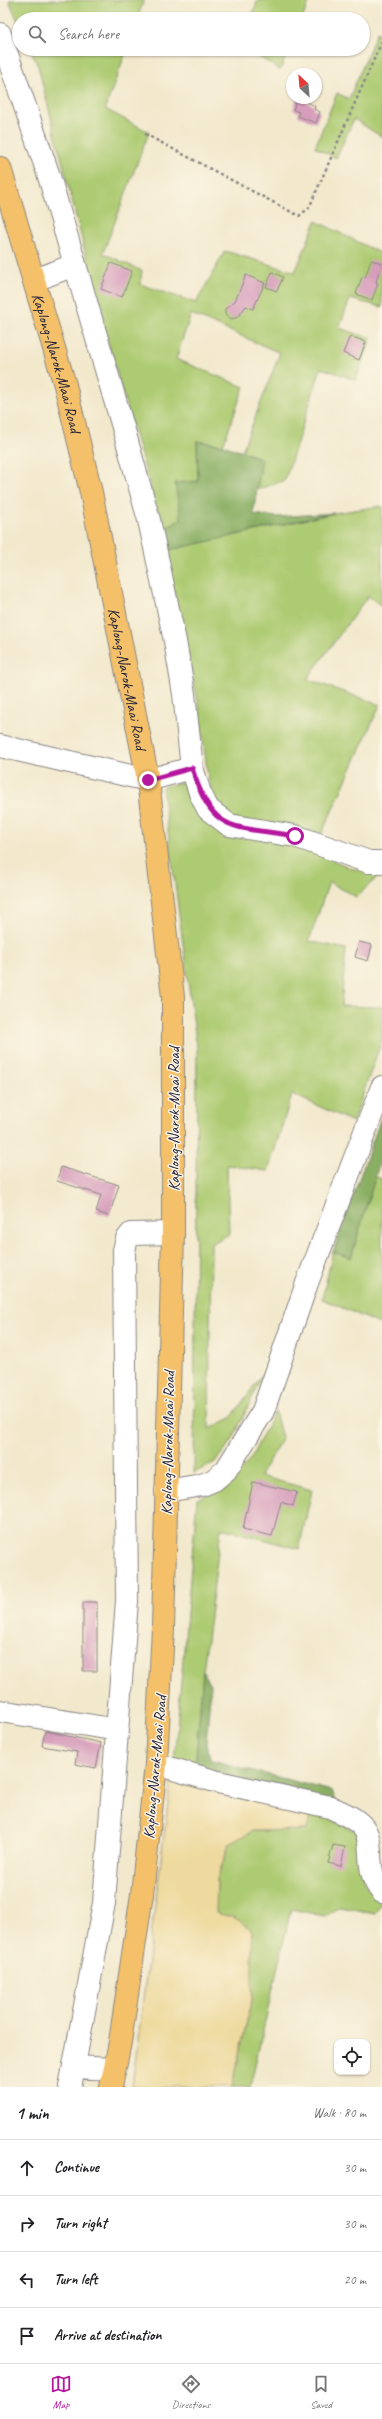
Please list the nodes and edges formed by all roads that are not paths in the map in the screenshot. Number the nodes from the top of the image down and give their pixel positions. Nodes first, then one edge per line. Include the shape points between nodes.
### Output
1 (0, 34) edge
2 (0, 168) edge
3 (74, 265) junction
4 (35, 280) junction
5 (0, 746) edge
6 (192, 768) junction
7 (148, 780) junction
8 (382, 862) edge
9 (382, 1087) edge
10 (173, 1233) junction
11 (166, 1491) junction
12 (0, 1711) edge
13 (118, 1730) junction
14 (156, 1764) junction
15 (382, 1892) edge
16 (72, 2077) edge
17 (112, 2078) edge

1 - 3 street via 48,173
2 - 4 highway, Kaplong-Narok-Maai Road
3 - 4 street
3 - 6 street via 149,520 184,694
4 - 7 highway, Kaplong-Narok-Maai Road via 65,385 91,492
5 - 7 street
6 - 7 street
6 - 8 street via 208,809 229,825 295,836 369,862
7 - 10 highway, Kaplong-Narok-Maai Road via 173,996
9 - 11 street via 307,1283 262,1411 226,1470 214,1480 202,1485
10 - 11 highway, Kaplong-Narok-Maai Road
10 - 13 street via 131,1234 124,1250 127,1601
11 - 14 highway, Kaplong-Narok-Maai Road via 163,1628
12 - 13 street
13 - 16 street via 104,1903
14 - 15 street via 218,1782 330,1807 346,1814 361,1824 366,1831 371,1875
14 - 17 highway, Kaplong-Narok-Maai Road via 142,1894
16 - 17 street

